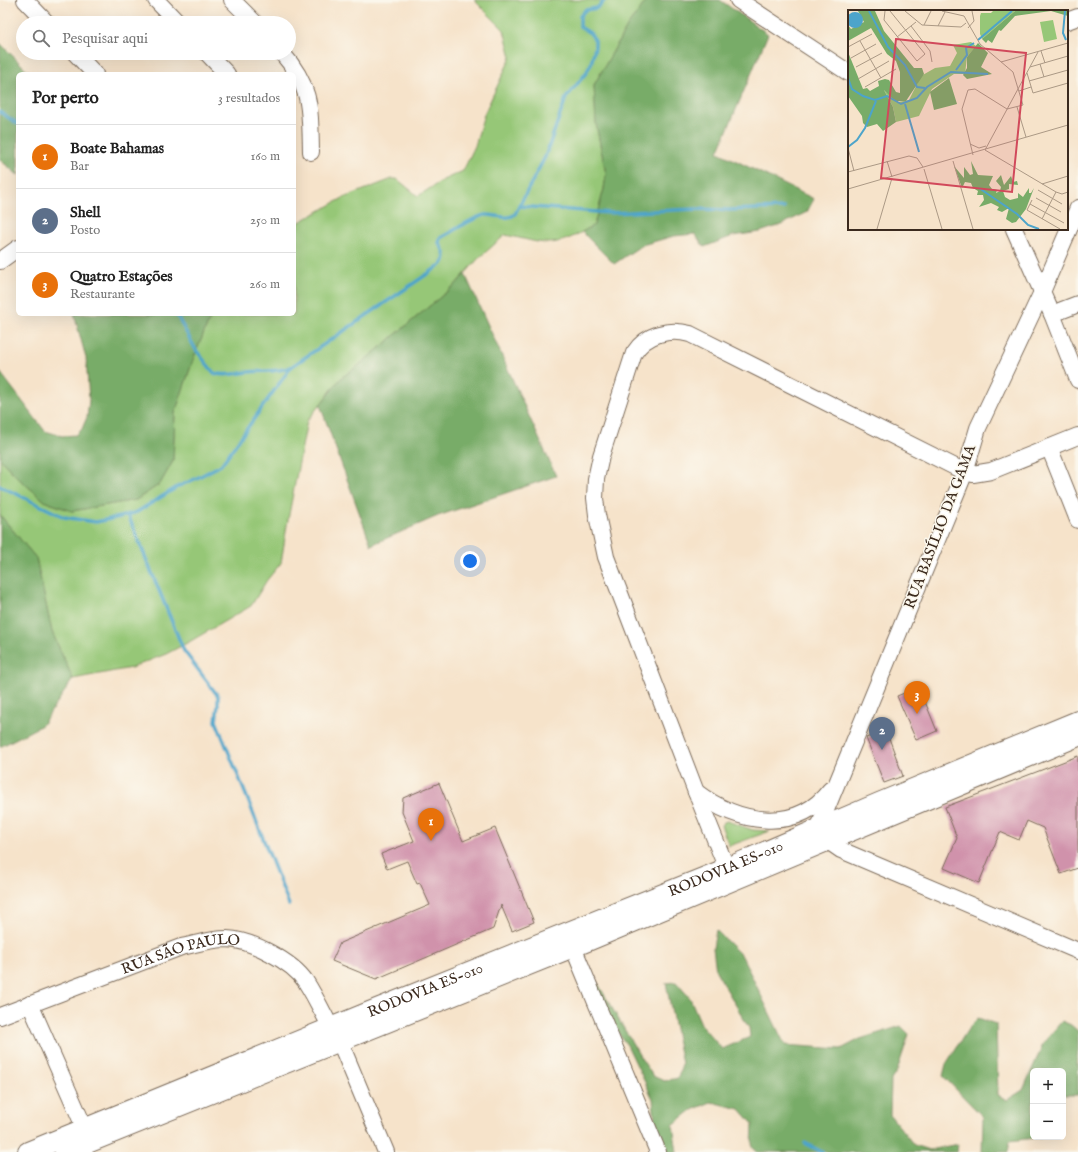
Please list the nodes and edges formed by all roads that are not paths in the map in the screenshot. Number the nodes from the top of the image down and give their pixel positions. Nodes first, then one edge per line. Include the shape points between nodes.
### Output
1 (25, 0) edge
2 (156, 0) edge
3 (232, 0) edge
4 (738, 0) edge
5 (40, 16) edge
6 (171, 16) edge
7 (248, 16) edge
8 (1078, 17) edge
9 (1068, 21) edge
10 (82, 60) edge
11 (214, 60) edge
12 (288, 60) edge
13 (93, 72) edge
14 (225, 72) edge
15 (848, 72) edge
16 (311, 152) dead end
17 (1078, 208) edge
18 (1014, 230) edge
19 (16, 249) edge
20 (0, 261) edge
21 (1042, 292) junction
22 (1078, 304) edge
23 (1052, 314) junction
24 (1078, 380) edge
25 (1078, 436) edge
26 (1049, 447) junction
27 (965, 472) junction
28 (1078, 520) edge
29 (1076, 734) edge
30 (836, 783) junction
31 (696, 792) junction
32 (825, 834) junction
33 (729, 875) junction
34 (573, 947) junction
35 (1078, 951) edge
36 (30, 1004) junction
37 (0, 1016) edge
38 (335, 1035) junction
39 (88, 1141) edge
40 (28, 1152) edge
41 (65, 1152) edge
42 (386, 1152) edge
43 (658, 1152) edge

1 - 5 street
2 - 6 street
3 - 7 street
4 - 15 street
8 - 9 street
10 - 13 street
11 - 14 street
12 - 16 street via 307,94
17 - 21 street, RUA BASÍLIO DA GAMA
18 - 21 street
19 - 20 street
21 - 23 street
21 - 27 street, RUA BASÍLIO DA GAMA via 978,428
22 - 23 street
23 - 24 street
25 - 26 street
26 - 27 street via 990,470 973,474
26 - 28 street
27 - 30 street, RUA BASÍLIO DA GAMA
27 - 31 street via 690,334 662,333 652,336 638,346 601,456 596,479 596,515 606,557
29 - 32 main road, RODOVIA ES-010
30 - 31 street via 824,798 812,807 785,818 771,820 729,812
30 - 32 street, RUA BASÍLIO DA GAMA via 821,820
31 - 33 street
32 - 33 main road, RODOVIA ES-010
32 - 35 street via 841,850
33 - 34 main road, RODOVIA ES-010
33 - 38 main road, RODOVIA ES-010
34 - 38 main road, RODOVIA ES-010
34 - 43 street
36 - 37 street, RUA SÃO PAULO
36 - 38 street, RUA SÃO PAULO via 181,947 227,939 245,943 277,956 298,973 306,982
36 - 39 street
38 - 39 main road, RODOVIA ES-010
38 - 42 street, RUA SÃO PAULO
39 - 40 main road, RODOVIA ES-010
39 - 41 main road, RODOVIA ES-010

